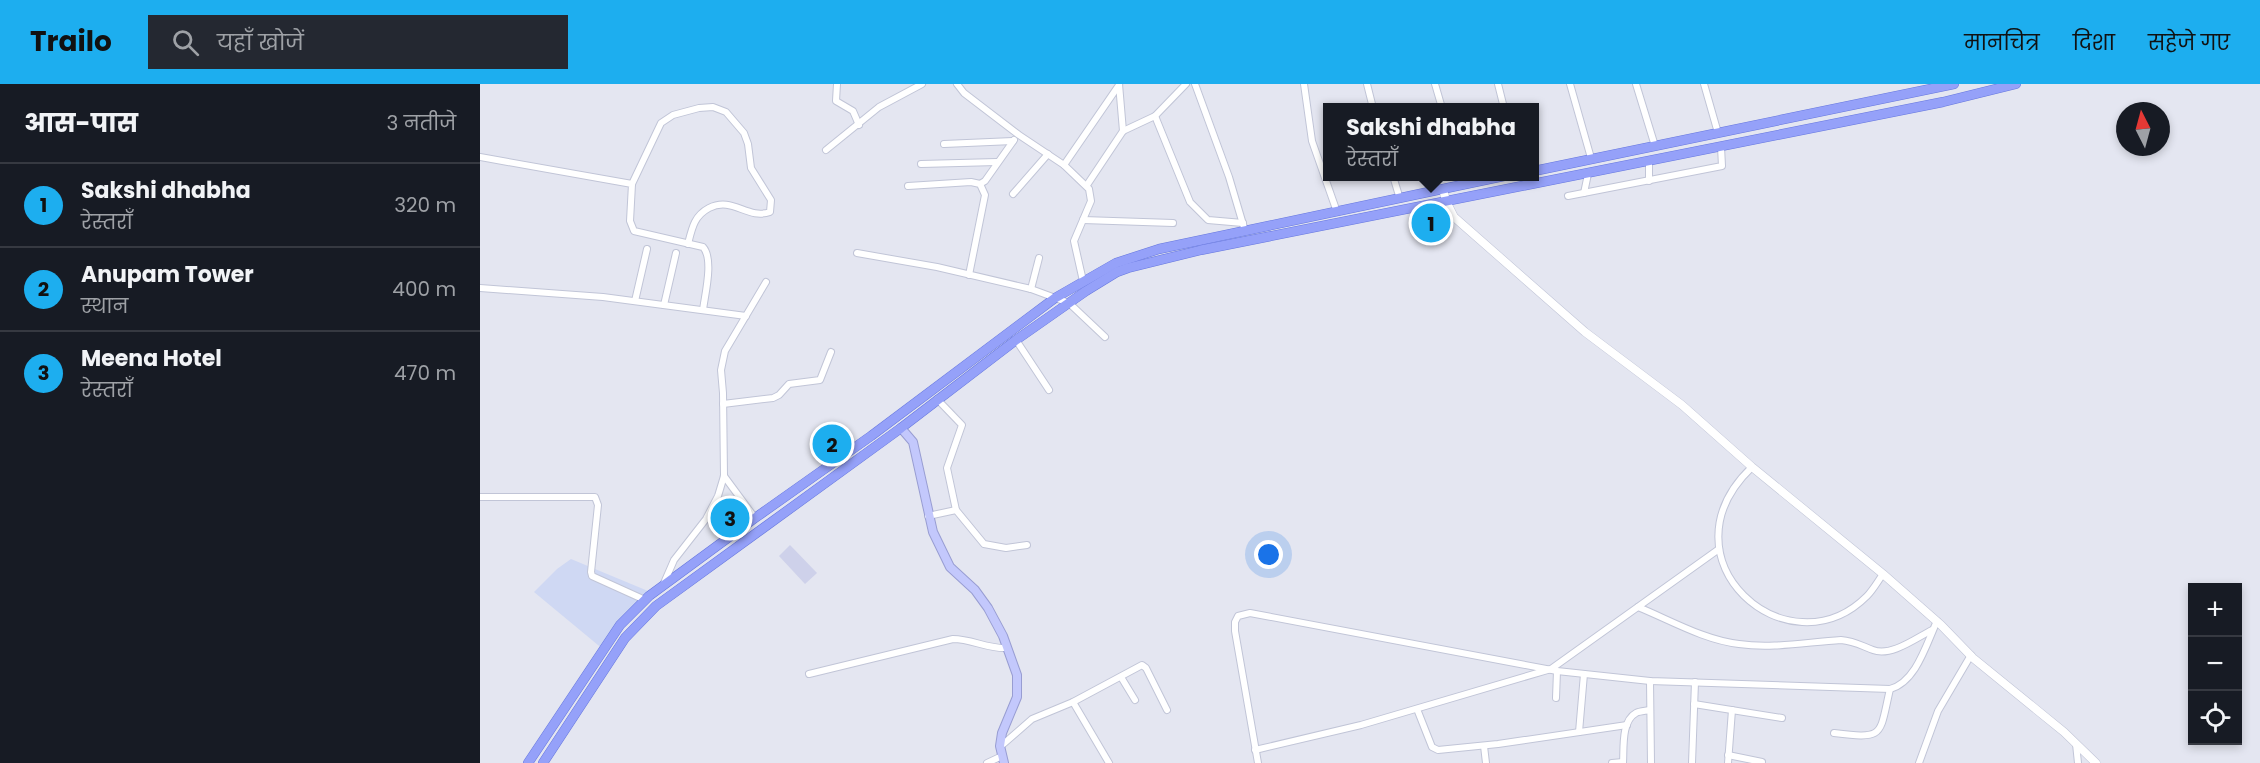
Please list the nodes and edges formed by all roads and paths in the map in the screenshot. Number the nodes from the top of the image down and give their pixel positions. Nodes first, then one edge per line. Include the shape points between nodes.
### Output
1 (837, 84) edge
2 (922, 84) edge
3 (957, 84) edge
4 (1119, 84) edge
5 (1186, 84) edge
6 (1195, 84) edge
7 (1304, 84) edge
8 (1367, 84) edge
9 (1435, 84) edge
10 (1498, 84) edge
11 (1570, 84) edge
12 (1636, 84) edge
13 (1704, 84) edge
14 (1954, 84) edge
15 (2016, 84) edge
16 (1372, 103) edge
17 (1441, 103) edge
18 (1503, 103) edge
19 (1155, 116) junction
20 (859, 125) junction
21 (1123, 131) junction
22 (1718, 133) junction
23 (1019, 135) junction
24 (1013, 141) junction
25 (944, 144) dead end
26 (1655, 146) junction
27 (1721, 147) junction
28 (826, 150) dead end
29 (1631, 151) junction
30 (1048, 154) junction
31 (480, 157) edge
32 (1592, 158) junction
33 (1649, 161) junction
34 (997, 162) junction
35 (921, 164) dead end
36 (1634, 164) junction
37 (1064, 165) junction
38 (1539, 170) edge
39 (1323, 174) edge
40 (1588, 174) junction
41 (1326, 181) edge
42 (1395, 181) edge
43 (1461, 181) edge
44 (1649, 181) junction
45 (632, 184) junction
46 (980, 184) junction
47 (1087, 185) junction
48 (908, 186) dead end
49 (1443, 189) junction
50 (1584, 193) junction
51 (1013, 194) dead end
52 (1568, 196) dead end
53 (1400, 199) junction
54 (1446, 201) junction
55 (1336, 212) junction
56 (1083, 220) junction
57 (1173, 223) dead end
58 (1244, 227) junction
59 (688, 244) junction
60 (647, 249) dead end
61 (676, 253) dead end
62 (857, 253) dead end
63 (1039, 258) dead end
64 (969, 275) junction
65 (1083, 281) junction
66 (766, 282) dead end
67 (480, 288) edge
68 (1031, 289) junction
69 (1055, 298) junction
70 (635, 301) junction
71 (1070, 303) junction
72 (664, 305) junction
73 (703, 310) junction
74 (746, 316) junction
75 (1105, 337) dead end
76 (1016, 340) junction
77 (831, 352) dead end
78 (1049, 390) dead end
79 (937, 399) junction
80 (723, 404) junction
81 (901, 428) junction
82 (1752, 467) junction
83 (724, 476) junction
84 (790, 493) junction
85 (480, 497) edge
86 (798, 503) junction
87 (768, 508) junction
88 (956, 510) junction
89 (928, 516) junction
90 (755, 518) junction
91 (776, 519) junction
92 (1027, 545) dead end
93 (1719, 549) junction
94 (1883, 574) junction
95 (662, 587) junction
96 (645, 600) junction
97 (1638, 607) junction
98 (1939, 623) junction
99 (1933, 630) junction
100 (1007, 648) junction
101 (1971, 655) junction
102 (1554, 670) junction
103 (809, 674) dead end
104 (1584, 674) junction
105 (1121, 677) junction
106 (1650, 681) junction
107 (1695, 682) junction
108 (1890, 689) junction
109 (1556, 698) dead end
110 (1135, 700) dead end
111 (1073, 702) junction
112 (1694, 704) junction
113 (1417, 709) junction
114 (1167, 710) dead end
115 (1650, 710) junction
116 (1732, 710) junction
117 (1782, 718) dead end
118 (1627, 725) junction
119 (1579, 732) junction
120 (1834, 733) dead end
121 (2076, 743) junction
122 (1484, 746) junction
123 (1255, 750) junction
124 (1002, 755) edge
125 (1728, 755) junction
126 (1623, 762) edge
127 (1762, 762) edge
128 (528, 763) edge
129 (543, 763) edge
130 (987, 763) edge
131 (1109, 763) edge
132 (1258, 763) edge
133 (1486, 763) edge
134 (1612, 763) edge
135 (1651, 763) edge
136 (1692, 763) edge
137 (1728, 763) edge
138 (1919, 763) edge
139 (2078, 763) edge
140 (2096, 763) edge

1 - 20 street via 836,102 853,111
2 - 20 street via 879,107
3 - 23 street
4 - 21 street
4 - 37 street
5 - 19 street
6 - 58 street
7 - 39 street via 1312,141
8 - 16 street
9 - 17 street
10 - 18 street
11 - 32 street
12 - 26 street
13 - 22 street
14 - 22 main road
15 - 27 main road
19 - 21 street
19 - 58 street via 1190,202 1208,220
20 - 28 street
21 - 47 street
22 - 26 main road
23 - 24 street
23 - 30 street
24 - 25 street
24 - 34 street
26 - 29 main road
27 - 33 main road
27 - 44 street via 1722,166
29 - 32 main road
29 - 36 main road
30 - 37 street
30 - 51 street
31 - 45 street
32 - 38 main road
33 - 36 main road
33 - 44 street
34 - 35 street
34 - 46 street
36 - 40 main road
37 - 47 street
40 - 50 street
40 - 54 main road
41 - 55 street
42 - 53 street
43 - 49 main road
44 - 50 street
45 - 59 street via 630,221 634,231
45 - 59 street via 660,123 699,108 713,106 726,112 744,133 751,168 769,193 770,212 754,214 729,204 716,205 698,215
46 - 48 street
46 - 64 street via 985,195
47 - 56 street via 1091,201
49 - 53 main road
49 - 54 street
50 - 52 street
53 - 55 main road
54 - 71 main road via 1128,268
54 - 82 street via 1454,217 1550,302 1682,405
55 - 58 main road
56 - 57 street
56 - 65 street via 1074,241
58 - 65 main road via 1116,263
59 - 73 street via 703,247 708,256
60 - 70 street
61 - 72 street
62 - 64 street
63 - 68 street
64 - 68 street
65 - 69 main road
66 - 74 street
67 - 70 street
68 - 69 street
69 - 71 street
69 - 84 main road
70 - 72 street
71 - 75 street
71 - 76 main road
72 - 73 street
73 - 74 street
74 - 80 street via 725,351 721,370
76 - 78 street
76 - 79 main road
77 - 80 street via 820,380 789,384 773,398
79 - 81 main road
79 - 88 street via 962,425 947,468
80 - 83 street
81 - 86 main road
81 - 89 main road via 915,448
82 - 93 street via 1738,480 1725,504 1718,531
82 - 94 street
83 - 90 street
83 - 95 street via 706,519 674,560
84 - 86 main road
84 - 87 main road
85 - 96 street via 595,497 598,505 592,576
86 - 91 main road
87 - 90 main road
87 - 91 main road
88 - 89 street
88 - 92 street via 984,544 1006,548
89 - 100 main road via 950,567 988,608
90 - 95 main road
91 - 129 main road via 642,619 625,638
93 - 94 street via 1728,575 1744,597 1766,613 1792,621 1819,621 1845,612 1867,596
93 - 97 street
94 - 98 street
95 - 96 main road
96 - 128 main road via 620,625
97 - 99 street via 1714,638 1753,646 1852,640 1872,650 1888,651
97 - 102 street
98 - 99 street
98 - 101 street
99 - 108 street via 1910,676 1901,686
100 - 103 street via 993,649 953,639
100 - 124 main road via 1018,689 1005,723
101 - 121 street
101 - 138 street via 1938,711
102 - 104 street
102 - 109 street
102 - 113 street
102 - 123 street via 1244,614 1238,616 1234,631
104 - 106 street
104 - 119 street
105 - 110 street
105 - 111 street
105 - 114 street via 1144,666
106 - 107 street
106 - 115 street
107 - 108 street
107 - 112 street
108 - 120 street via 1878,731 1867,736
111 - 124 street via 1032,719
111 - 131 street
112 - 116 street
112 - 136 street
113 - 122 street via 1434,749
113 - 123 street
115 - 118 street via 1636,713
115 - 135 street
116 - 117 street
116 - 125 street
118 - 119 street
118 - 126 street
119 - 122 street
121 - 139 street
121 - 140 street
122 - 133 street
123 - 132 street
124 - 130 street
125 - 127 street
125 - 137 street
126 - 134 street

